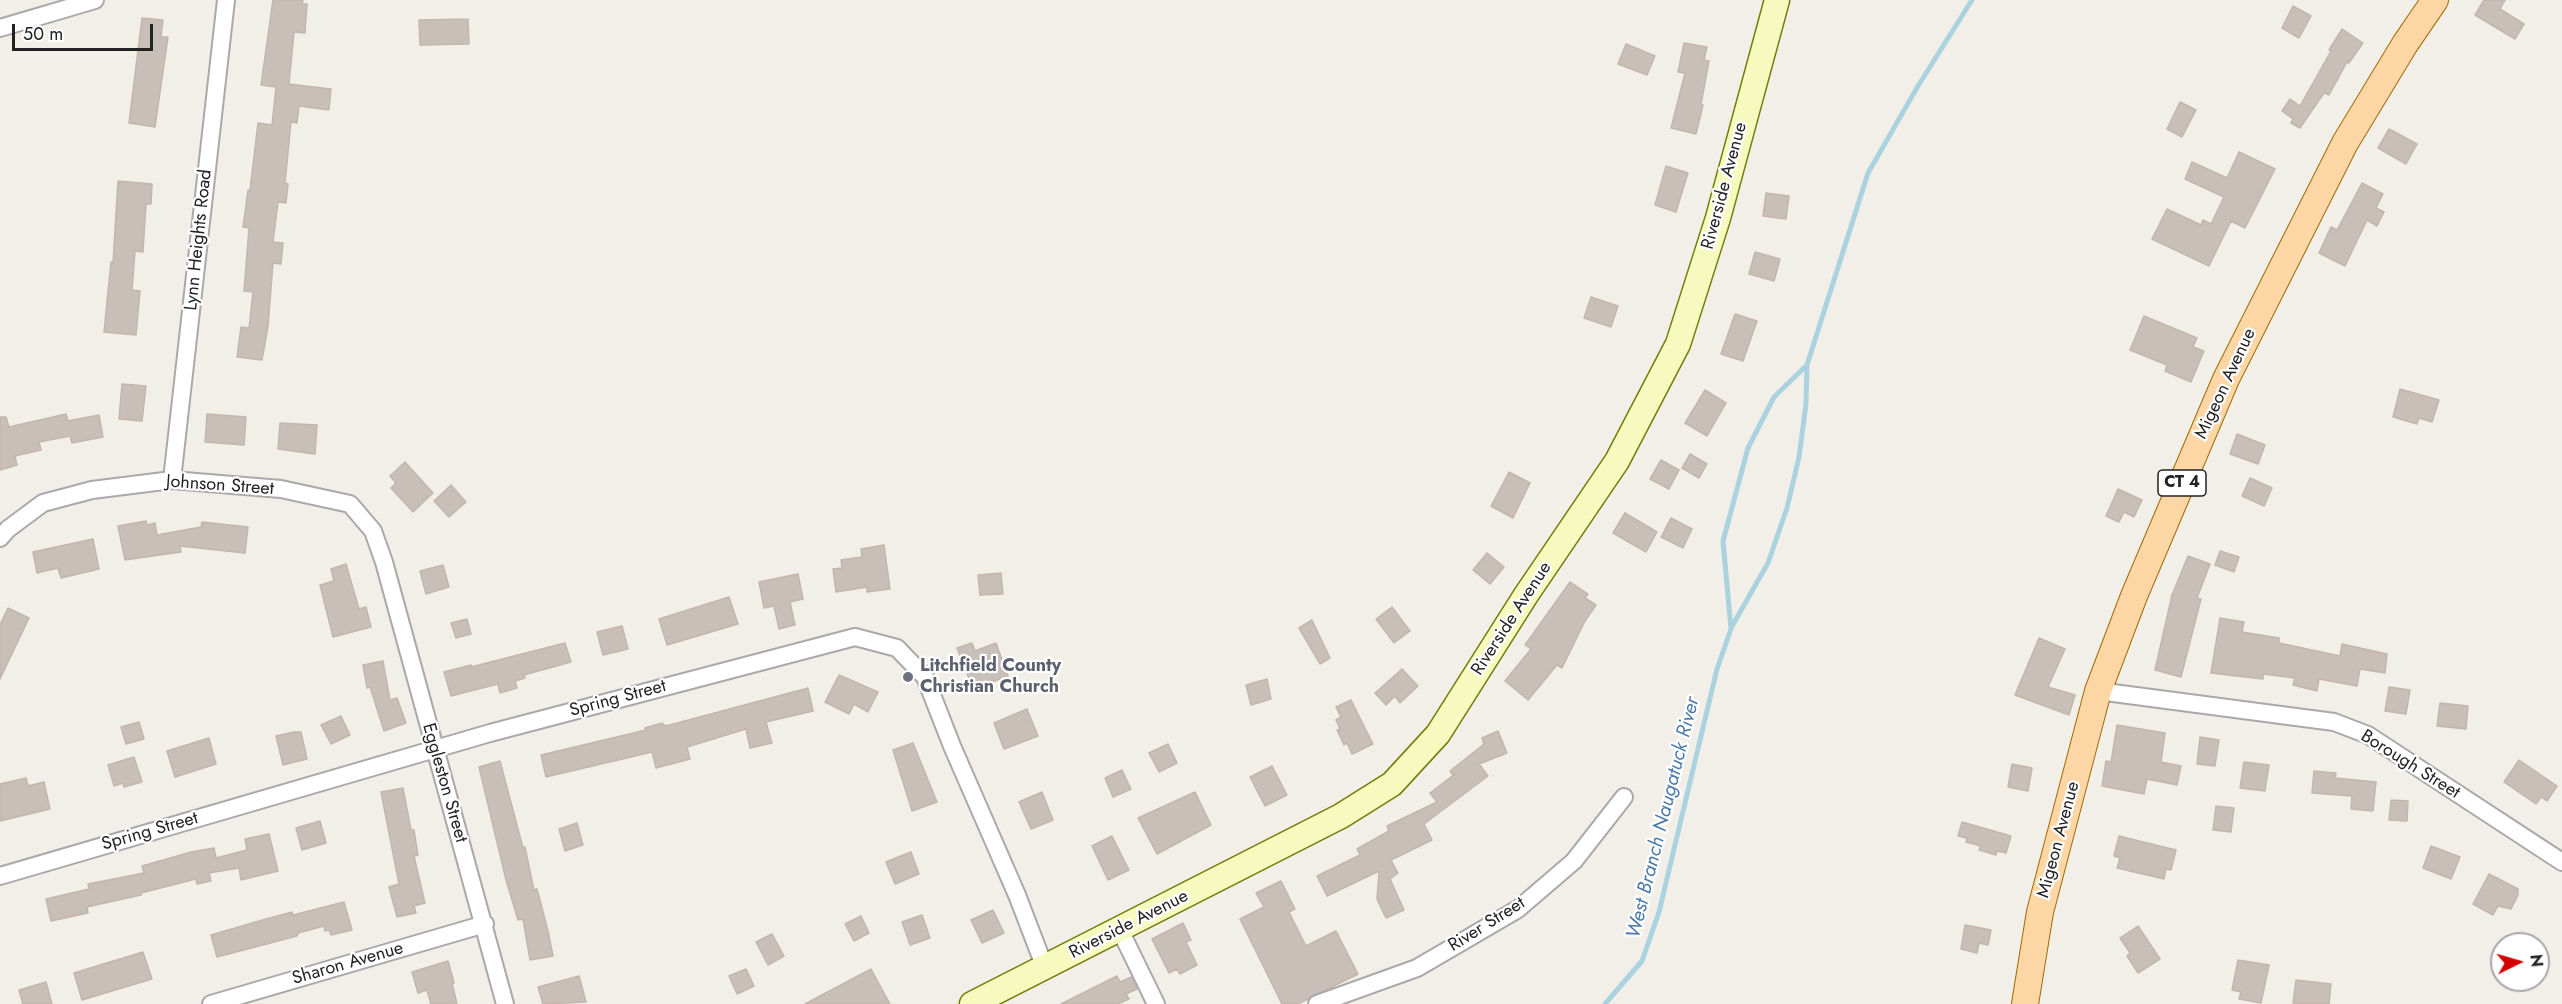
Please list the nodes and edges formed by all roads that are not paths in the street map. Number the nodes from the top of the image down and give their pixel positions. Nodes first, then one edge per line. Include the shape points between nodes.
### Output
1 (95, 0) edge
2 (226, 0) edge
3 (1776, 0) edge
4 (2435, 0) edge
5 (0, 28) edge
6 (172, 480) junction
7 (0, 538) edge
8 (384, 562) joint
9 (2098, 691) junction
10 (433, 749) junction
11 (1624, 797) dead end
12 (2562, 862) edge
13 (0, 876) edge
14 (485, 924) junction
15 (1120, 930) junction
16 (1045, 968) junction
17 (211, 1004) edge
18 (505, 1004) edge
19 (972, 1004) edge
20 (1156, 1004) edge
21 (1317, 1004) edge
22 (2025, 1004) edge

1 - 5 street
2 - 6 street, Lynn Heights Road
3 - 15 street, Riverside Avenue via 1718,218 1678,344 1617,461 1438,734 1392,784 1341,816
4 - 9 main road, Migeon Avenue / CT 4 via 2345,143 2226,378
6 - 7 street, Johnson Street via 92,490 43,503
6 - 8 street, Johnson Street via 281,489 350,504 373,531
8 - 10 street, Eggleston Street
9 - 12 street, Borough Street via 2334,722 2351,728 2368,735
9 - 22 main road, Migeon Avenue / CT 4 via 2040,912
10 - 13 street, Spring Street
10 - 14 street, Eggleston Street
10 - 16 street, Spring Street via 855,637 897,648 925,677
11 - 21 street, River Street via 1574,861 1518,909 1417,968
14 - 17 street, Sharon Avenue
14 - 18 street, Eggleston Street
15 - 16 street, Riverside Avenue
15 - 20 street
16 - 19 street, Riverside Avenue

